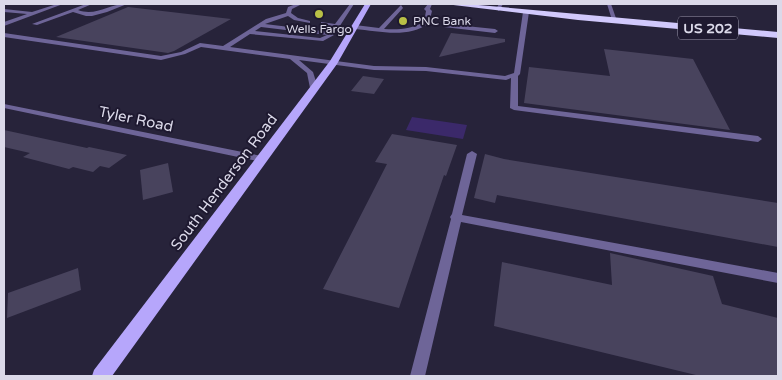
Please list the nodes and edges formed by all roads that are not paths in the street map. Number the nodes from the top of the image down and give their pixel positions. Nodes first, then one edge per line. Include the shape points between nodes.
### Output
1 (61, 4) edge
2 (90, 4) edge
3 (125, 4) edge
4 (300, 4) edge
5 (352, 4) edge
6 (368, 4) edge
7 (449, 4) edge
8 (519, 4) edge
9 (609, 4) edge
10 (428, 6) edge
11 (500, 6) edge
12 (401, 8) dead end
13 (419, 8) dead end
14 (4, 10) edge
15 (73, 10) junction
16 (526, 12) junction
17 (33, 14) junction
18 (289, 14) junction
19 (615, 19) junction
20 (308, 22) dead end
21 (323, 23) dead end
22 (4, 24) edge
23 (35, 24) dead end
24 (260, 25) junction
25 (446, 26) dead end
26 (353, 29) junction
27 (381, 29) junction
28 (334, 30) junction
29 (495, 31) dead end
30 (248, 32) junction
31 (4, 35) edge
32 (778, 35) edge
33 (224, 48) junction
34 (282, 55) junction
35 (334, 62) junction
36 (385, 62) dead end
37 (380, 68) junction
38 (515, 76) junction
39 (314, 88) junction
40 (4, 106) edge
41 (758, 139) dead end
42 (472, 154) dead end
43 (262, 158) junction
44 (455, 217) junction
45 (778, 278) edge
46 (100, 376) edge
47 (417, 376) edge

1 - 17 street
2 - 15 street
3 - 15 street via 91,15
4 - 18 street via 287,11
5 - 28 street
6 - 26 main road, South Henderson Road
7 - 11 highway, US 202
8 - 19 highway, US 202
9 - 19 street
10 - 13 street
10 - 27 street via 426,23 414,30
11 - 16 highway, US 202
12 - 27 street
14 - 17 street
15 - 23 street
16 - 19 highway, US 202
16 - 38 street
17 - 22 street
18 - 20 street
18 - 24 street via 271,18
19 - 32 highway, US 202
21 - 28 street
24 - 28 street
24 - 30 street
25 - 29 street
26 - 27 street
26 - 28 street
26 - 35 main road, South Henderson Road
28 - 30 street via 326,39 315,40
30 - 33 street
31 - 33 street via 162,58 200,45
33 - 34 street
34 - 35 street
34 - 39 street via 306,67 314,79
35 - 37 street
35 - 39 main road, South Henderson Road
36 - 37 street
37 - 38 street
38 - 41 street via 514,108
39 - 43 main road, South Henderson Road
40 - 43 street, Tyler Road
42 - 44 street
43 - 46 main road, South Henderson Road
44 - 45 street
44 - 47 street

